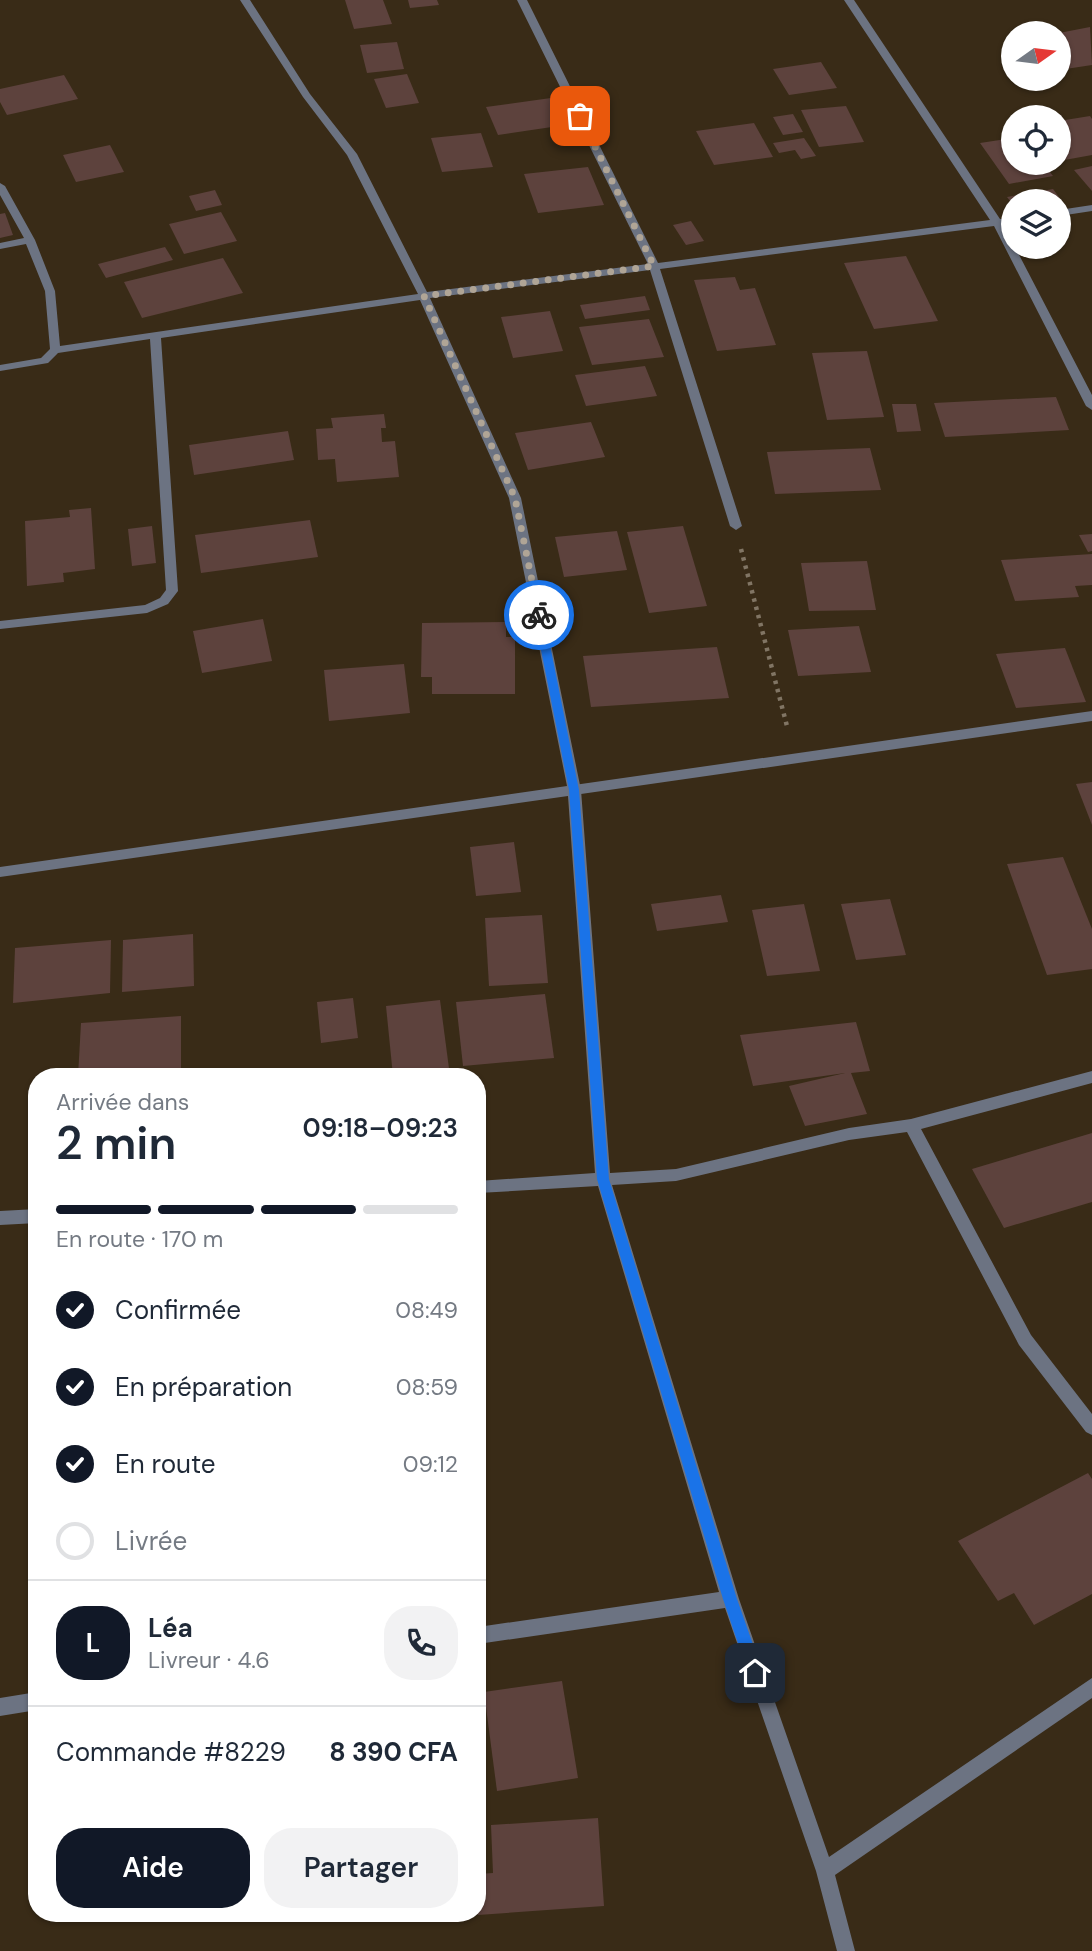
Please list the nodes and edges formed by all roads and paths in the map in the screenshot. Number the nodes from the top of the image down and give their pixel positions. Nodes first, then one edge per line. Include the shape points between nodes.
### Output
1 (245, 0) edge
2 (522, 0) edge
3 (849, 0) edge
4 (0, 186) edge
5 (1092, 208) edge
6 (1071, 211) edge
7 (997, 222) junction
8 (1001, 222) edge
9 (30, 240) junction
10 (0, 246) edge
11 (654, 266) junction
12 (424, 296) junction
13 (155, 335) junction
14 (55, 350) junction
15 (0, 368) edge
16 (1092, 406) edge
17 (736, 526) joint
18 (0, 625) edge
19 (1092, 716) edge
20 (795, 758) junction
21 (574, 790) junction
22 (0, 872) edge
23 (1092, 1077) edge
24 (911, 1125) junction
25 (603, 1179) junction
26 (486, 1186) edge
27 (28, 1216) edge
28 (0, 1218) edge
29 (1092, 1427) edge
30 (730, 1599) junction
31 (486, 1635) edge
32 (1092, 1688) edge
33 (28, 1702) edge
34 (0, 1707) edge
35 (825, 1871) junction
36 (846, 1951) edge

1 - 12 street via 306,95 352,154
2 - 11 street
3 - 7 street
4 - 9 street
5 - 6 street
7 - 8 street
7 - 11 street
7 - 16 street
9 - 10 street
9 - 14 street via 50,291
11 - 12 street
11 - 17 street
12 - 13 street
12 - 21 street via 515,498
13 - 14 street
13 - 18 street via 172,591 147,609
14 - 15 street via 44,361
17 - 20 path
19 - 20 street
20 - 21 street
21 - 22 street
21 - 25 street
23 - 24 street
24 - 25 street via 849,1134 676,1175
24 - 29 street via 1025,1340
25 - 26 street
25 - 30 street
27 - 28 street
30 - 31 street
30 - 35 street
32 - 35 street
33 - 34 street
35 - 36 street

